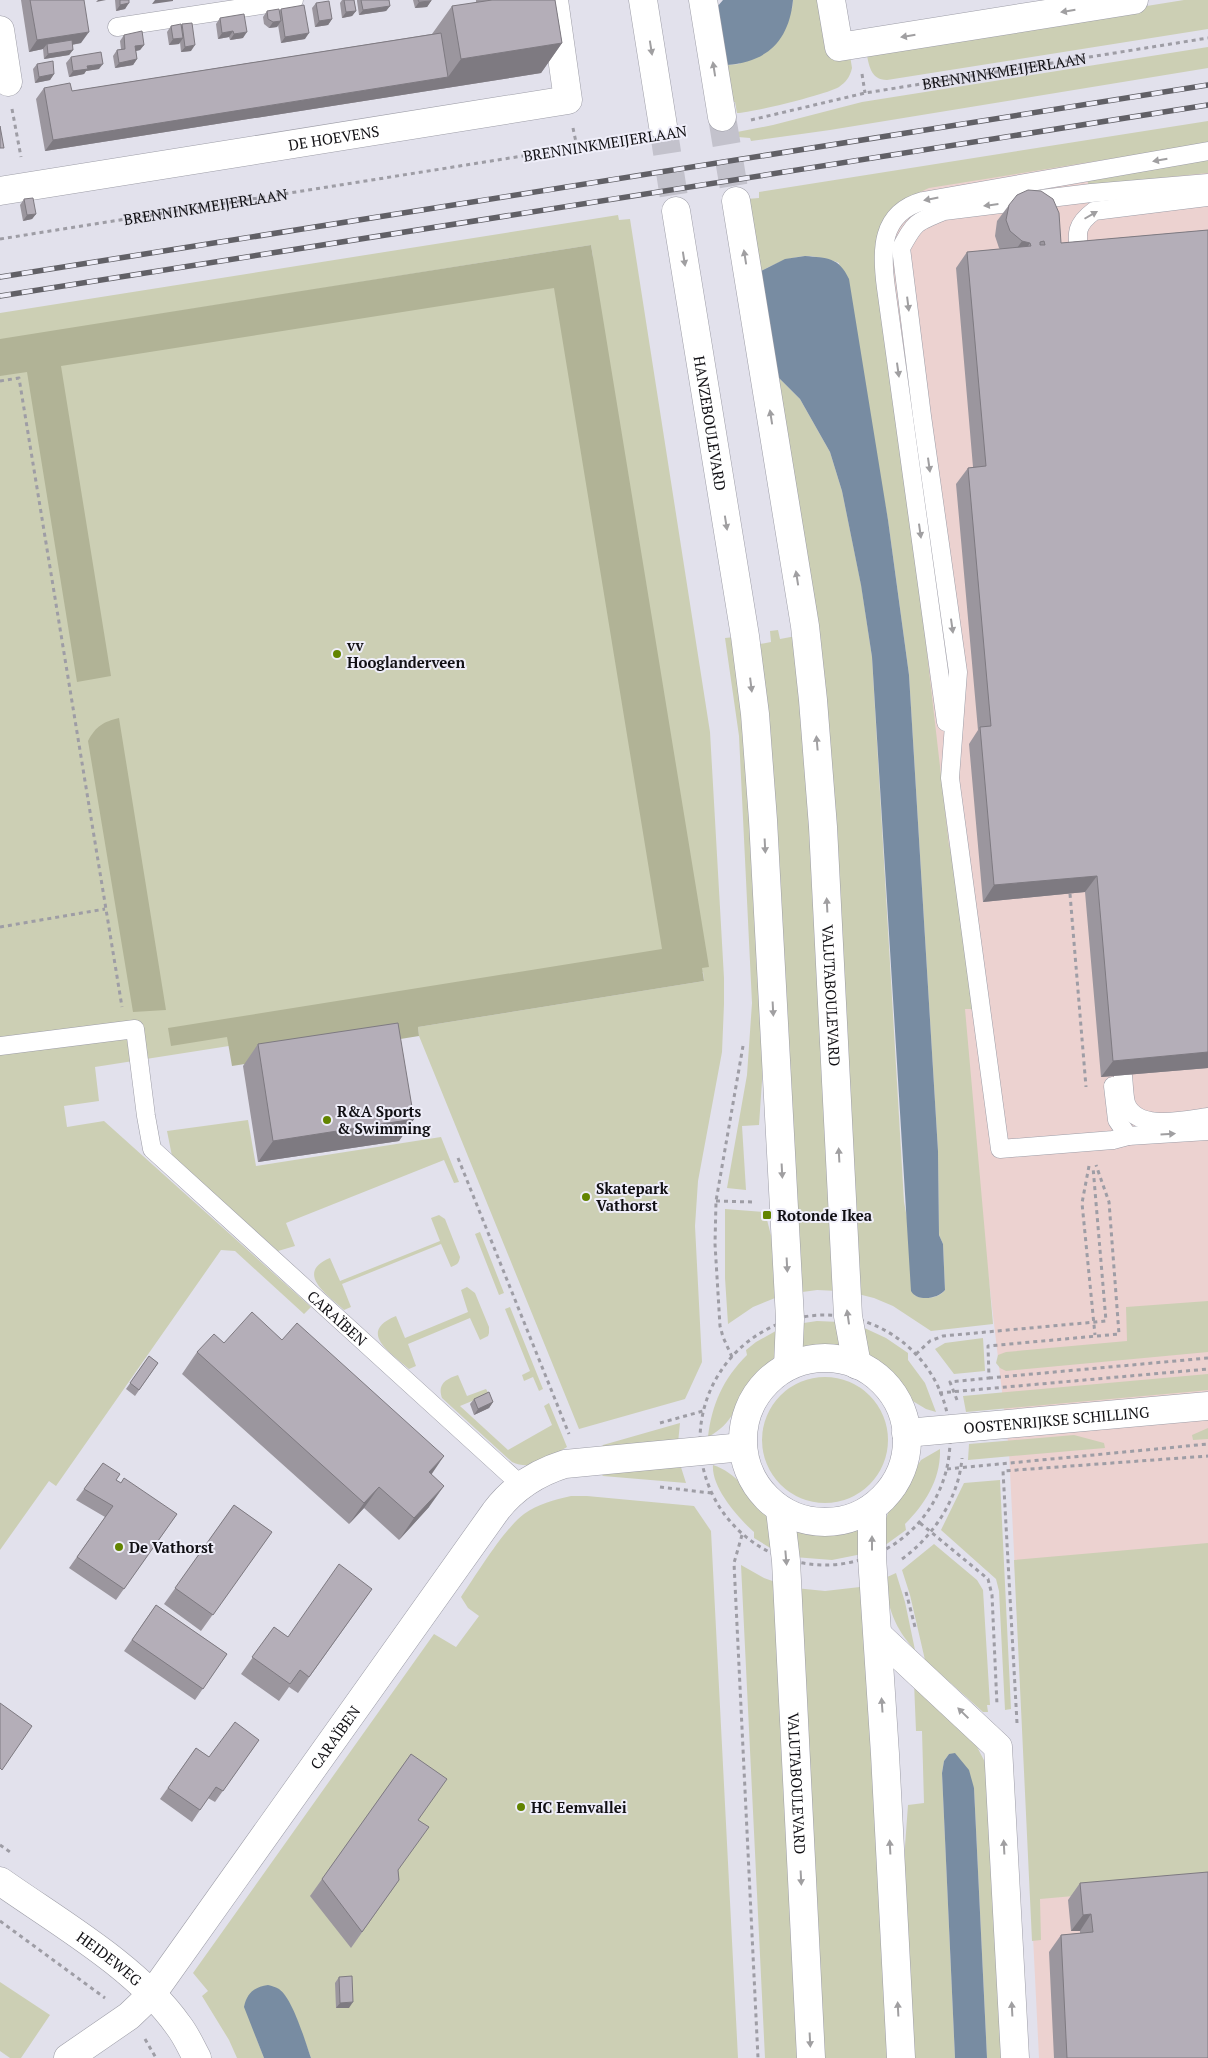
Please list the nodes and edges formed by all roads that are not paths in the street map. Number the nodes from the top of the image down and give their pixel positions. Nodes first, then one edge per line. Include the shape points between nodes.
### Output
1 (294, 0) edge
2 (554, 0) edge
3 (643, 0) edge
4 (703, 0) edge
5 (831, 0) edge
6 (1134, 0) edge
7 (118, 26) dead end
8 (0, 30) edge
9 (8, 82) road end
10 (722, 117) tunnel mouth
11 (654, 131) tunnel mouth
12 (1208, 152) edge
13 (1208, 183) edge
14 (0, 191) edge
15 (1091, 192) junction
16 (1208, 197) edge
17 (736, 201) tunnel mouth
18 (676, 211) tunnel mouth
19 (1047, 214) edge
20 (1080, 257) edge
21 (951, 754) junction
22 (0, 1046) edge
23 (1208, 1118) edge
24 (1208, 1131) edge
25 (1128, 1136) junction
26 (857, 1365) junction
27 (788, 1366) junction
28 (1208, 1406) edge
29 (906, 1433) junction
30 (743, 1447) junction
31 (521, 1485) junction
32 (872, 1508) junction
33 (780, 1510) junction
34 (878, 1635) junction
35 (0, 1881) edge
36 (152, 1994) junction
37 (68, 2058) edge
38 (198, 2058) edge
39 (811, 2058) edge
40 (901, 2058) edge
41 (1015, 2058) edge

1 - 7 lane
2 - 14 main road, DE HOEVENS via 568,100
3 -> 11 main road
10 -> 4 main road
6 -> 5 main road via 839,47
8 - 9 main road
12 -> 21 lane via 923,201 901,211 886,233 882,260
13 - 15 lane
15 - 19 lane via 1054,206
15 -> 21 lane via 944,211 913,226 901,248 958,672
20 -> 16 lane via 1076,233 1082,220 1094,211
26 -> 17 main road, VALUTABOULEVARD via 848,1316 814,710 805,626
18 -> 27 main road, HANZEBOULEVARD via 755,714 764,820 790,1318
21 - 25 lane via 950,778 1000,1149
22 - 31 lane, CARAÏBEN via 135,1029 152,1150
23 - 25 lane via 1151,1123 1135,1116 1126,1104 1117,1076 1117,1120
25 -> 24 lane
26 - 27 main road via 838,1359 816,1359
26 - 29 main road via 876,1376 892,1392 902,1412
27 - 30 main road via 762,1387 751,1405 744,1425
28 - 29 main road, OOSTENRIJKSE SCHILLING
29 - 32 main road via 906,1456 899,1476
30 - 31 main road, CARAÏBEN via 565,1464
30 - 33 main road via 747,1467 756,1486
31 - 36 main road, CARAÏBEN via 495,1512
32 - 33 main road via 850,1519 828,1522 808,1520
34 -> 32 main road
33 -> 39 main road, VALUTABOULEVARD via 786,1561
40 -> 34 main road
41 -> 34 main road via 998,1747
35 - 36 main road, HEIDEWEG via 111,1958
36 - 37 main road, CARAÏBEN via 129,2016
36 - 38 main road, HEIDEWEG via 179,2025

